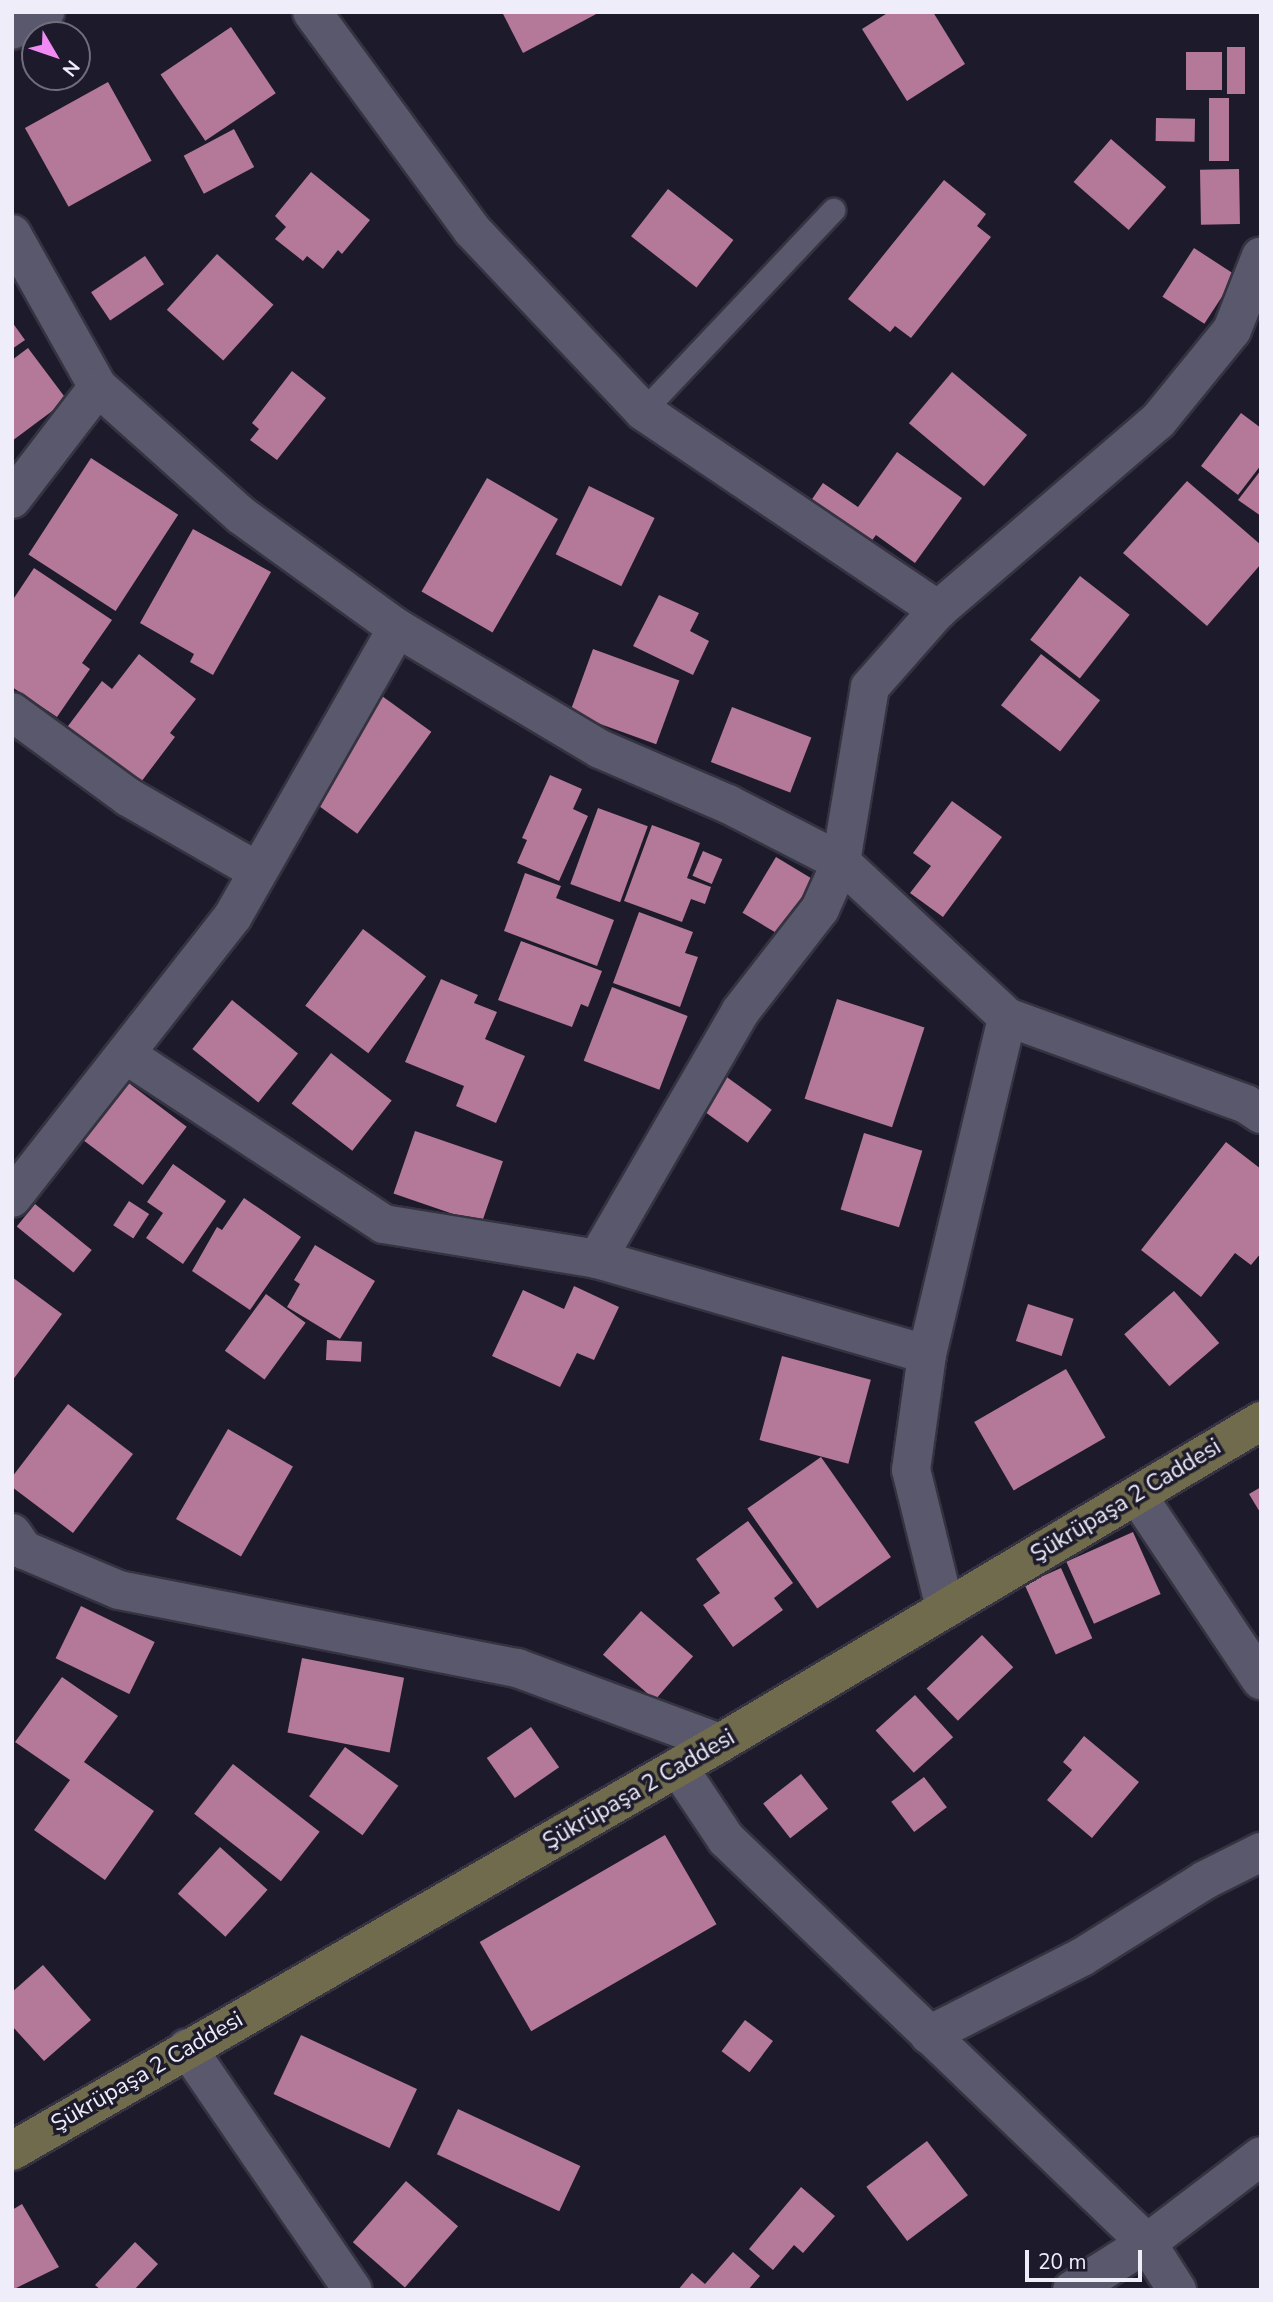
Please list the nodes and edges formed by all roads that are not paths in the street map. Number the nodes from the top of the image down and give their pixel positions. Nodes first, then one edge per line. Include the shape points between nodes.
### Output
1 (45, 12) edge
2 (312, 12) edge
3 (12, 30) edge
4 (833, 210) dead end
5 (12, 233) edge
6 (1261, 256) edge
7 (98, 387) junction
8 (643, 411) junction
9 (12, 499) edge
10 (938, 610) junction
11 (397, 628) junction
12 (12, 712) edge
13 (841, 862) junction
14 (257, 871) junction
15 (1007, 1017) junction
16 (128, 1056) junction
17 (1261, 1114) edge
18 (12, 1198) edge
19 (597, 1259) junction
20 (927, 1354) junction
21 (1261, 1421) edge
22 (1137, 1495) junction
23 (12, 1533) edge
24 (945, 1608) junction
25 (1261, 1680) edge
26 (720, 1743) junction
27 (678, 1767) junction
28 (1261, 1852) edge
29 (929, 2035) junction
30 (187, 2048) junction
31 (12, 2151) edge
32 (1261, 2157) edge
33 (1147, 2244) junction
34 (353, 2290) edge
35 (1072, 2290) edge
36 (1177, 2290) edge

1 - 3 street
2 - 8 street via 472,230
4 - 8 lane
5 - 7 street
6 - 10 street via 1232,330 1158,421
7 - 9 street
7 - 11 street via 242,516
8 - 10 street
10 - 13 street via 870,687
11 - 13 street via 600,749 729,804
11 - 14 street
12 - 14 street via 128,797
13 - 15 street
13 - 19 street via 820,909 740,1012
14 - 16 street via 233,916
15 - 17 street via 1246,1104
15 - 20 street
16 - 18 street
16 - 19 street via 384,1224
19 - 20 street
20 - 24 street via 911,1470
21 - 22 main road, Şükrüpaşa 2 Caddesi
22 - 24 main road, Şükrüpaşa 2 Caddesi
22 - 25 street
23 - 26 street via 24,1550 119,1590 517,1668
24 - 26 main road, Şükrüpaşa 2 Caddesi
26 - 27 main road, Şükrüpaşa 2 Caddesi
27 - 29 street via 726,1839
27 - 30 main road, Şükrüpaşa 2 Caddesi
28 - 29 street via 1205,1880 1082,1957
29 - 33 street
30 - 31 main road, Şükrüpaşa 2 Caddesi
30 - 34 street
32 - 33 street
33 - 35 street
33 - 36 street

